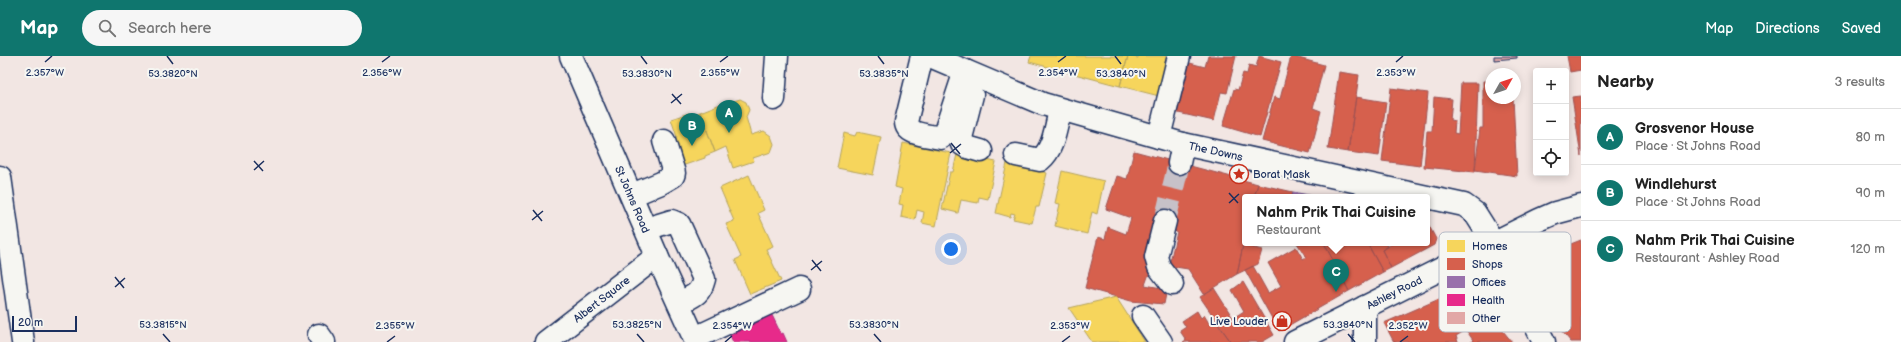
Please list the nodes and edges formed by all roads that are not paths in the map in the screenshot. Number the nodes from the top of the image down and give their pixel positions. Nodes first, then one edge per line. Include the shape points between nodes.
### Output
1 (571, 56) edge
2 (777, 56) edge
3 (922, 56) edge
4 (930, 56) edge
5 (1179, 56) edge
6 (971, 74) junction
7 (774, 99) dead end
8 (1060, 110) junction
9 (1159, 137) junction
10 (664, 141) dead end
11 (981, 151) dead end
12 (1016, 155) dead end
13 (0, 177) edge
14 (1404, 194) edge
15 (632, 195) junction
16 (1430, 199) edge
17 (1581, 206) edge
18 (1165, 221) tunnel mouth
19 (646, 229) junction
20 (1487, 232) edge
21 (1517, 232) edge
22 (657, 256) junction
23 (1439, 270) edge
24 (1172, 284) dead end
25 (799, 289) dead end
26 (679, 303) junction
27 (1365, 307) junction
28 (1143, 316) dead end
29 (1539, 332) edge
30 (696, 340) edge
31 (23, 342) edge
32 (546, 342) edge
33 (1161, 342) edge
34 (1295, 342) edge
35 (1365, 342) edge
36 (1544, 342) edge

1 - 15 street, St Johns Road
2 - 7 street
3 - 6 street via 906,122 909,131 940,138 944,135
4 - 6 street, The Downs
5 - 9 street
6 - 8 street, The Downs
6 - 11 street via 961,138 962,144
8 - 9 street, The Downs
8 - 12 street via 1045,156 1040,160
9 - 14 street, The Downs via 1181,153
10 - 15 street via 673,176 661,184
13 - 31 street
15 - 19 street, St Johns Road
16 - 20 street, The Downs via 1464,205 1475,213
17 - 21 street, Ashley Road via 1550,216
18 - 24 street via 1156,257 1159,267
19 - 22 street, St Johns Road
19 - 26 street via 672,221 679,224 701,272 704,279 698,294
22 - 26 street, St Johns Road
22 - 32 street, Albert Square
23 - 27 street, Ashley Road
25 - 30 street
26 - 30 street, St Johns Road
27 - 34 street, Ashley Road
27 - 35 street
28 - 33 street
29 - 36 street, The Downs

